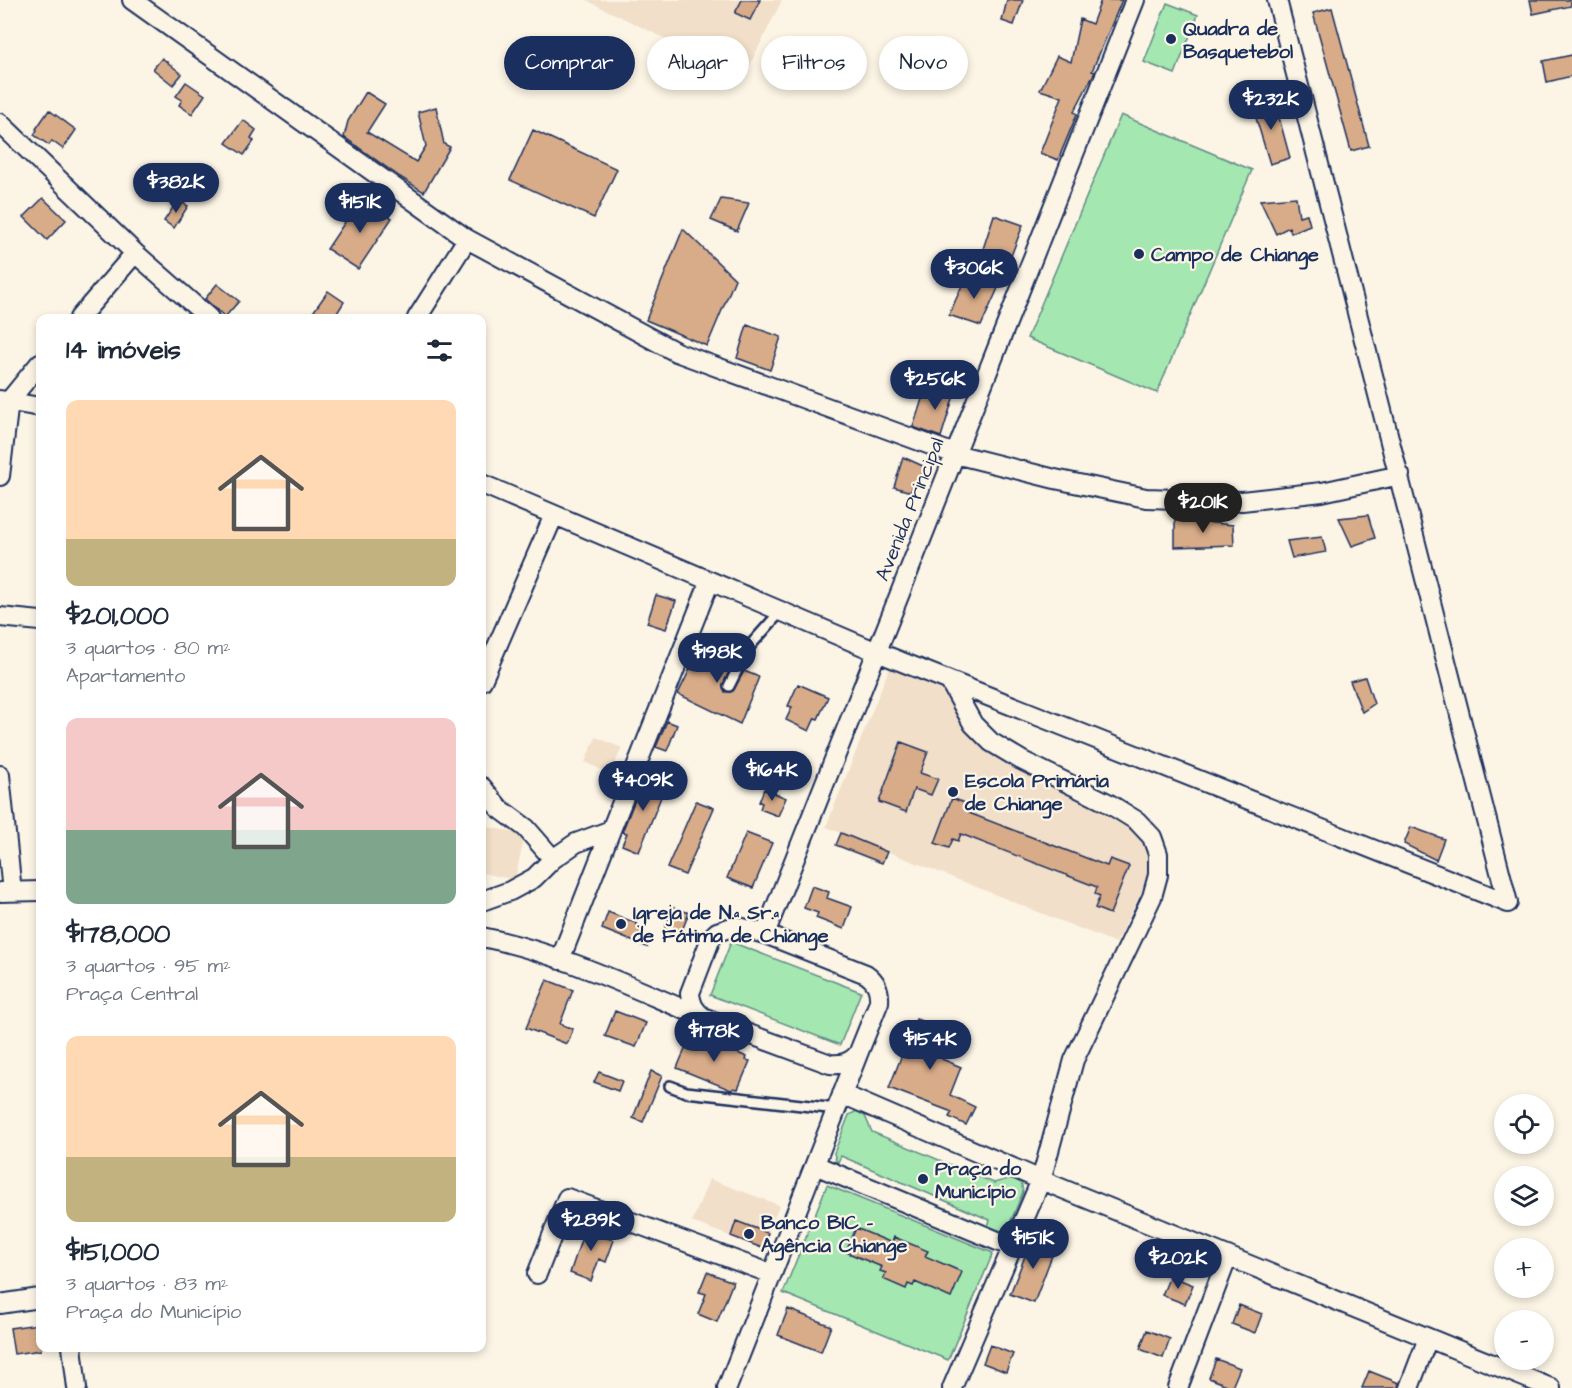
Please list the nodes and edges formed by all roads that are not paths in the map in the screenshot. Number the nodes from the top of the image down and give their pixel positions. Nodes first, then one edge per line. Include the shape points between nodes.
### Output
1 (132, 0) edge
2 (1135, 0) edge
3 (1277, 0) edge
4 (0, 123) edge
5 (467, 239) junction
6 (135, 253) junction
7 (82, 314) edge
8 (204, 314) edge
9 (420, 314) edge
10 (36, 367) edge
11 (4, 400) edge
12 (36, 406) edge
13 (955, 454) junction
14 (1400, 475) junction
15 (0, 476) edge
16 (486, 486) edge
17 (554, 515) junction
18 (710, 581) junction
19 (781, 611) junction
20 (0, 617) edge
21 (36, 621) edge
22 (876, 652) junction
23 (486, 672) edge
24 (950, 682) junction
25 (729, 686) dead end
26 (0, 775) edge
27 (486, 792) edge
28 (611, 830) junction
29 (553, 859) junction
30 (36, 891) edge
31 (6, 892) edge
32 (486, 900) edge
33 (765, 934) junction
34 (486, 938) edge
35 (560, 960) junction
36 (703, 1017) junction
37 (858, 1054) junction
38 (670, 1086) dead end
39 (839, 1102) junction
40 (815, 1165) junction
41 (1041, 1180) junction
42 (1012, 1247) junction
43 (1228, 1256) junction
44 (537, 1274) dead end
45 (772, 1274) junction
46 (36, 1299) edge
47 (0, 1304) edge
48 (1428, 1338) junction
49 (73, 1352) edge
50 (77, 1388) edge
51 (727, 1388) edge
52 (952, 1388) edge
53 (1178, 1388) edge
54 (1409, 1388) edge
55 (1551, 1388) edge

1 - 5 street
2 - 13 street, Avenida Principal
3 - 14 street
4 - 6 street
5 - 9 street
5 - 13 street via 676,352
6 - 7 street
6 - 8 street
10 - 11 street
11 - 12 street
11 - 15 street
13 - 14 street via 1146,498 1242,501 1322,492
13 - 22 street, Avenida Principal
14 - 24 street via 1508,903
16 - 17 street
17 - 18 street
17 - 23 street
18 - 19 street
18 - 28 street
19 - 22 street
19 - 25 lane via 748,648
20 - 21 street
22 - 24 street
22 - 33 street, Avenida Principal
24 - 41 street via 973,724 992,742 1137,821 1152,837 1158,854 1152,897 1074,1060
26 - 31 street
27 - 29 street
28 - 29 street via 576,843
28 - 35 street
29 - 32 street via 534,878
30 - 31 street
33 - 36 street via 735,926 717,932 711,939 690,993 691,1002
33 - 37 street via 873,978 879,1002
34 - 35 street
35 - 36 street
36 - 37 street via 830,1064 845,1063
37 - 39 street
38 - 39 lane via 686,1092
39 - 40 street
39 - 41 street
40 - 42 street
40 - 45 street
41 - 42 street
41 - 43 street
42 - 52 street
43 - 48 street
43 - 53 street
44 - 45 street via 567,1198
45 - 51 street
46 - 47 street
48 - 54 street
48 - 55 street
49 - 50 street

